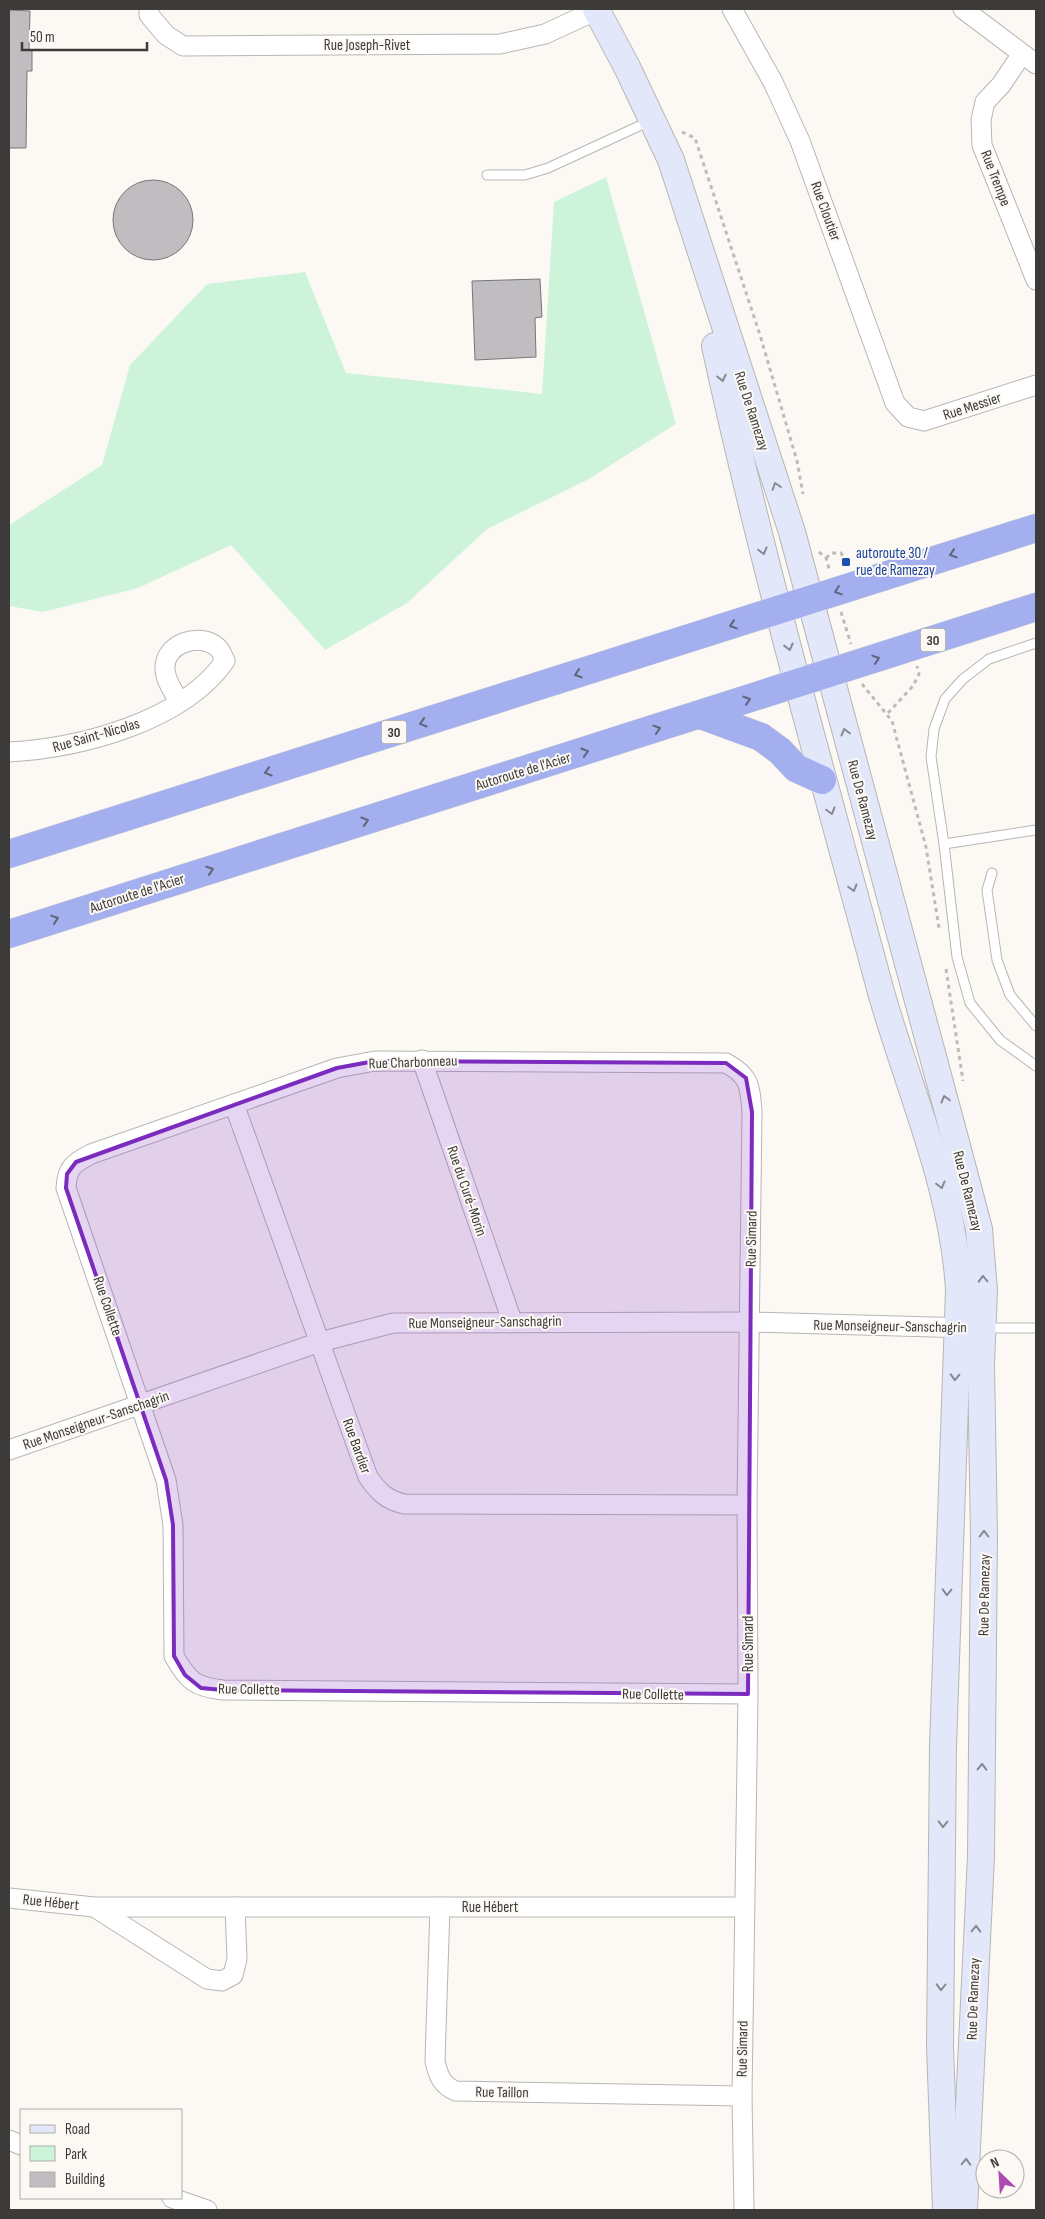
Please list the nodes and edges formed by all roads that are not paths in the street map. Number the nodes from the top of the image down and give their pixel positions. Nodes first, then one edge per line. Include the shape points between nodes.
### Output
1 (149, 9) edge
2 (597, 9) edge
3 (732, 9) edge
4 (963, 9) edge
5 (1029, 59) edge
6 (653, 120) junction
7 (487, 175) dead end
8 (686, 210) junction
9 (1036, 280) edge
10 (1036, 385) edge
11 (908, 417) joint
12 (1036, 528) edge
13 (810, 600) junction
14 (1036, 607) edge
15 (779, 610) junction
16 (1036, 643) edge
17 (829, 674) junction
18 (798, 684) junction
19 (179, 702) dead end
20 (701, 715) junction
21 (9, 752) edge
22 (822, 780) junction
23 (1036, 830) edge
24 (944, 844) junction
25 (9, 854) edge
26 (992, 872) dead end
27 (9, 934) edge
28 (1036, 1026) edge
29 (422, 1060) junction
30 (1036, 1066) edge
31 (746, 1078) joint
32 (234, 1104) junction
33 (67, 1174) joint
34 (512, 1322) junction
35 (750, 1322) junction
36 (970, 1328) junction
37 (1036, 1328) edge
38 (320, 1342) junction
39 (142, 1404) junction
40 (9, 1450) edge
41 (747, 1505) junction
42 (983, 1619) junction
43 (946, 1622) junction
44 (748, 1694) junction
45 (978, 1889) junction
46 (942, 1891) junction
47 (9, 1898) edge
48 (94, 1906) junction
49 (235, 1907) junction
50 (440, 1907) junction
51 (744, 1907) junction
52 (742, 2096) junction
53 (175, 2199) edge
54 (207, 2210) edge
55 (744, 2210) edge
56 (946, 2210) edge
57 (964, 2210) edge

1 - 2 street, Rue Joseph-Rivet via 149,15 166,35 183,46 500,44 545,34
2 - 6 street, Rue De Ramezay
3 - 11 street, Rue Cloutier via 800,141 895,403
4 - 5 street
5 - 9 street, Rue Trempe via 985,102 981,120 982,145
6 - 7 lane via 543,170 525,175
6 - 8 street, Rue De Ramezay via 671,160
13 -> 8 street, Rue De Ramezay via 792,532
8 -> 15 street, Rue De Ramezay via 742,470
10 - 11 street, Rue Messier via 924,421
12 -> 13 highway, 30
13 - 15 highway, 30
13 - 17 street, Rue De Ramezay
17 -> 14 highway, Autoroute de l'Acier / 30
15 -> 18 street, Rue De Ramezay
15 -> 25 highway, 30
16 - 24 lane via 989,660 963,678 945,699 934,729 931,757
17 - 18 highway, Autoroute de l'Acier / 30
36 -> 17 street, Rue De Ramezay via 983,1272 978,1229
20 -> 18 highway, Autoroute de l'Acier / 30
18 - 22 street, Rue De Ramezay
19 - 21 street, Rue Saint-Nicolas via 138,726 48,749
20 - 22 highway via 762,738 796,768
27 -> 20 highway, Autoroute de l'Acier / 30
22 -> 36 street, Rue De Ramezay via 894,1034 947,1205
23 - 24 lane
24 - 30 lane via 957,957 970,1003 1000,1040
26 - 28 lane via 987,890 997,960 1010,996
29 - 31 street, Rue Charbonneau via 726,1063
29 - 32 street, Rue Charbonneau via 375,1061 337,1068
29 - 34 street, Rue du Curé-Morin
31 - 35 street, Rue Simard via 751,1090 752,1112
32 - 33 street, Rue Charbonneau via 92,1154 76,1162
32 - 38 street, Rue Bardier
33 - 39 street, Rue Collette via 66,1188
34 - 35 street, Rue Monseigneur-Sanschagrin
34 - 38 street, Rue Monseigneur-Sanschagrin via 393,1323
35 - 36 street, Rue Monseigneur-Sanschagrin
35 - 41 street, Rue Simard
36 - 37 lane
42 -> 36 street, Rue De Ramezay
36 -> 43 street, Rue De Ramezay
38 - 39 street, Rue Monseigneur-Sanschagrin
38 - 41 street, Rue Bardier via 368,1477 390,1501 404,1504
39 - 40 street, Rue Monseigneur-Sanschagrin
39 - 44 street, Rue Collette via 166,1480 173,1525 174,1656 185,1675 201,1688
41 - 44 street, Rue Simard
42 - 43 street
45 -> 42 street, Rue De Ramezay
43 -> 46 street, Rue De Ramezay
44 - 51 street, Rue Simard
45 - 46 street
57 -> 45 street, Rue De Ramezay
46 -> 56 street, Rue De Ramezay via 940,2047
47 - 48 street, Rue Hébert
48 - 49 street, Rue Hébert
48 - 49 street, Rue Hébert via 207,1980 222,1981 233,1975 237,1959
49 - 50 street, Rue Hébert
50 - 51 street, Rue Hébert
50 - 52 street, Rue Taillon via 436,2061 437,2072 449,2089
51 - 52 street, Rue Simard
52 - 55 street, Rue Simard
53 - 54 street

